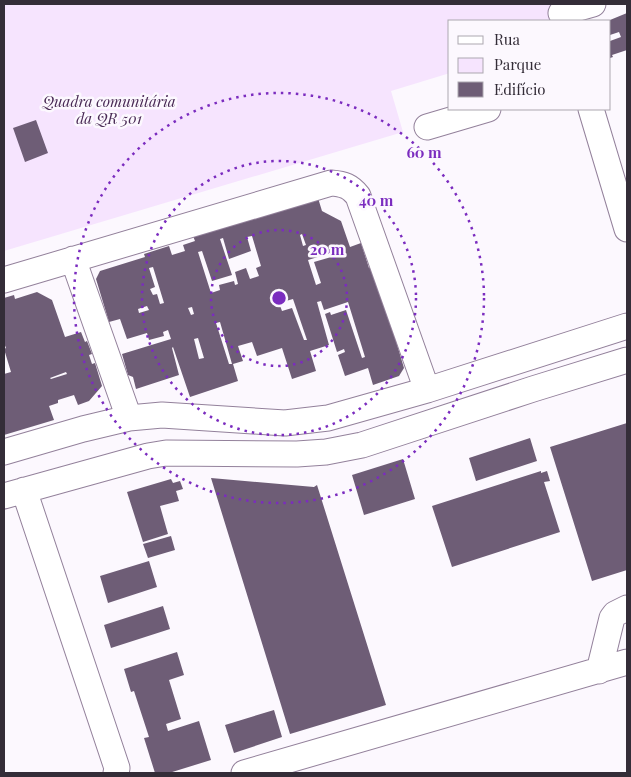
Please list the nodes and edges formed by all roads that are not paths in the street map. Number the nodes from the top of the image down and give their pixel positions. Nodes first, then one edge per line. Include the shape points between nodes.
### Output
1 (593, 4) edge
2 (561, 13) edge
3 (485, 110) edge
4 (590, 110) edge
5 (427, 127) dead end
6 (620, 181) edge
7 (627, 229) edge
8 (73, 259) junction
9 (4, 280) edge
10 (627, 326) edge
11 (522, 359) junction
12 (627, 360) edge
13 (533, 389) junction
14 (428, 390) junction
15 (130, 418) junction
16 (4, 452) edge
17 (14, 493) edge
18 (627, 608) edge
19 (627, 662) edge
20 (599, 671) junction
21 (116, 773) edge
22 (244, 773) edge

1 - 2 street
3 - 5 street
4 - 6 street
6 - 7 street
8 - 9 street
8 - 14 street via 331,183 342,184 358,196
8 - 15 street
10 - 11 street
11 - 13 street
11 - 14 street
12 - 13 street
13 - 17 street via 362,445 297,454 157,454
14 - 15 street via 328,418 285,423 162,415
15 - 16 street
17 - 21 street via 117,768
18 - 20 street via 612,618
19 - 20 street
20 - 22 street

